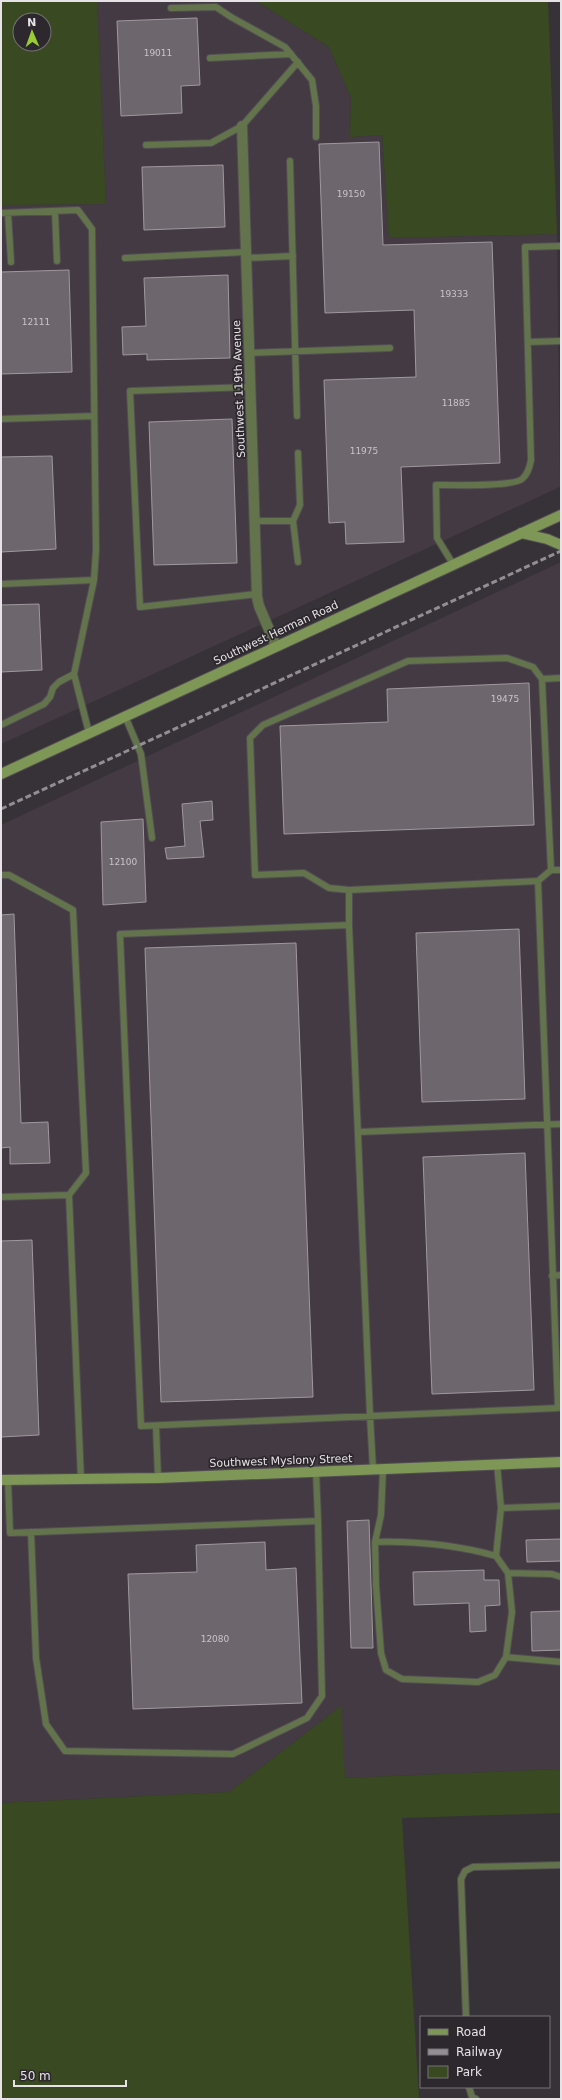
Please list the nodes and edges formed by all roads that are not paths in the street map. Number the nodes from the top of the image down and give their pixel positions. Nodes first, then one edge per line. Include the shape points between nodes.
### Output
1 (171, 8) dead end
2 (291, 54) junction
3 (210, 58) dead end
4 (298, 62) junction
5 (242, 126) junction
6 (316, 137) dead end
7 (146, 145) dead end
8 (290, 161) dead end
9 (55, 211) junction
10 (1, 213) edge
11 (8, 213) junction
12 (561, 246) edge
13 (246, 255) junction
14 (292, 256) junction
15 (125, 258) dead end
16 (57, 261) dead end
17 (11, 262) dead end
18 (561, 341) edge
19 (528, 342) junction
20 (390, 348) dead end
21 (295, 351) junction
22 (249, 353) junction
23 (250, 387) junction
24 (94, 416) junction
25 (297, 416) dead end
26 (1, 419) edge
27 (298, 453) dead end
28 (561, 515) edge
29 (255, 521) junction
30 (293, 521) junction
31 (520, 533) junction
32 (561, 545) edge
33 (298, 562) dead end
34 (453, 564) junction
35 (94, 580) junction
36 (1, 584) edge
37 (257, 594) junction
38 (276, 646) junction
39 (74, 674) junction
40 (561, 678) edge
41 (542, 679) junction
42 (125, 716) junction
43 (1, 725) edge
44 (89, 733) junction
45 (1, 774) edge
46 (152, 838) dead end
47 (551, 870) junction
48 (561, 870) edge
49 (1, 875) edge
50 (538, 881) junction
51 (349, 890) junction
52 (349, 925) junction
53 (546, 1124) junction
54 (561, 1124) edge
55 (358, 1132) junction
56 (69, 1195) junction
57 (1, 1198) edge
58 (561, 1275) edge
59 (552, 1276) junction
60 (370, 1416) junction
61 (156, 1426) junction
62 (561, 1462) edge
63 (497, 1464) junction
64 (378, 1469) junction
65 (316, 1471) junction
66 (158, 1478) junction
67 (5, 1480) edge
68 (81, 1480) junction
69 (561, 1506) edge
70 (501, 1508) junction
71 (318, 1521) junction
72 (31, 1532) junction
73 (375, 1542) junction
74 (496, 1556) junction
75 (508, 1573) junction
76 (561, 1577) edge
77 (506, 1657) junction
78 (561, 1662) edge
79 (561, 1865) edge
80 (466, 2016) edge
81 (469, 2088) edge
82 (476, 2099) edge

1 - 2 lane via 216,7 231,18 285,46
2 - 3 lane
2 - 4 lane
4 - 5 lane
4 - 6 lane via 312,80 316,106
5 - 7 lane via 212,143
5 - 13 street, Southwest 119th Avenue
8 - 14 lane
9 - 11 lane
9 - 16 lane
9 - 24 lane via 78,210 92,229
10 - 11 lane
11 - 17 lane
12 - 19 lane via 525,246
13 - 14 lane
13 - 15 lane
13 - 22 street, Southwest 119th Avenue
14 - 21 lane
18 - 19 lane
19 - 34 lane via 531,460 529,469 522,480 508,484 436,486 437,538
20 - 21 lane
21 - 22 lane
21 - 25 lane
22 - 23 street, Southwest 119th Avenue
23 - 29 street, Southwest 119th Avenue
23 - 37 lane via 130,392 140,607
24 - 26 lane
24 - 35 lane
27 - 30 lane via 300,505
28 - 31 main road, Southwest Herman Road
29 - 30 lane
29 - 37 street, Southwest 119th Avenue
30 - 33 lane
31 - 32 main road via 547,538
31 - 34 main road, Southwest Herman Road
34 - 38 main road, Southwest Herman Road
35 - 36 lane
35 - 39 lane
37 - 38 street, Southwest 119th Avenue via 259,606
38 - 42 main road, Southwest Herman Road
39 - 43 lane via 53,688 44,704
39 - 44 lane
40 - 41 lane
41 - 47 lane
41 - 51 lane via 533,667 507,658 408,661 263,725 250,738 255,875 304,873 329,888
42 - 44 main road, Southwest Herman Road
42 - 46 lane via 141,754
44 - 45 main road, Southwest Herman Road
47 - 48 lane
47 - 50 lane
49 - 56 lane via 9,875 73,910 86,1173
50 - 51 lane
50 - 53 lane
51 - 52 lane
52 - 55 lane
52 - 61 lane via 120,934 141,1426
53 - 54 lane
53 - 55 lane
53 - 59 lane
55 - 60 lane
56 - 57 lane
56 - 68 lane
58 - 59 lane
59 - 60 lane via 558,1408
60 - 61 lane
60 - 64 lane
61 - 66 lane
62 - 63 main road, Southwest Myslony Street
63 - 64 main road, Southwest Myslony Street
63 - 70 lane
64 - 65 main road, Southwest Myslony Street
64 - 73 lane via 381,1515
65 - 66 main road, Southwest Myslony Street
65 - 71 lane
66 - 68 main road, Southwest Myslony Street
67 - 68 main road, Southwest Myslony Street
67 - 72 lane via 10,1533
69 - 70 lane
70 - 74 lane
71 - 72 lane
71 - 72 lane via 322,1696 307,1718 233,1754 65,1751 46,1724 36,1658
73 - 74 lane via 412,1541 465,1548
73 - 77 lane via 381,1652 386,1670 402,1678 478,1682 495,1675
74 - 75 lane
75 - 76 lane via 552,1574
75 - 77 lane via 512,1612
77 - 78 lane
79 - 80 lane via 473,1867 465,1871 461,1879
81 - 82 lane via 472,2097

